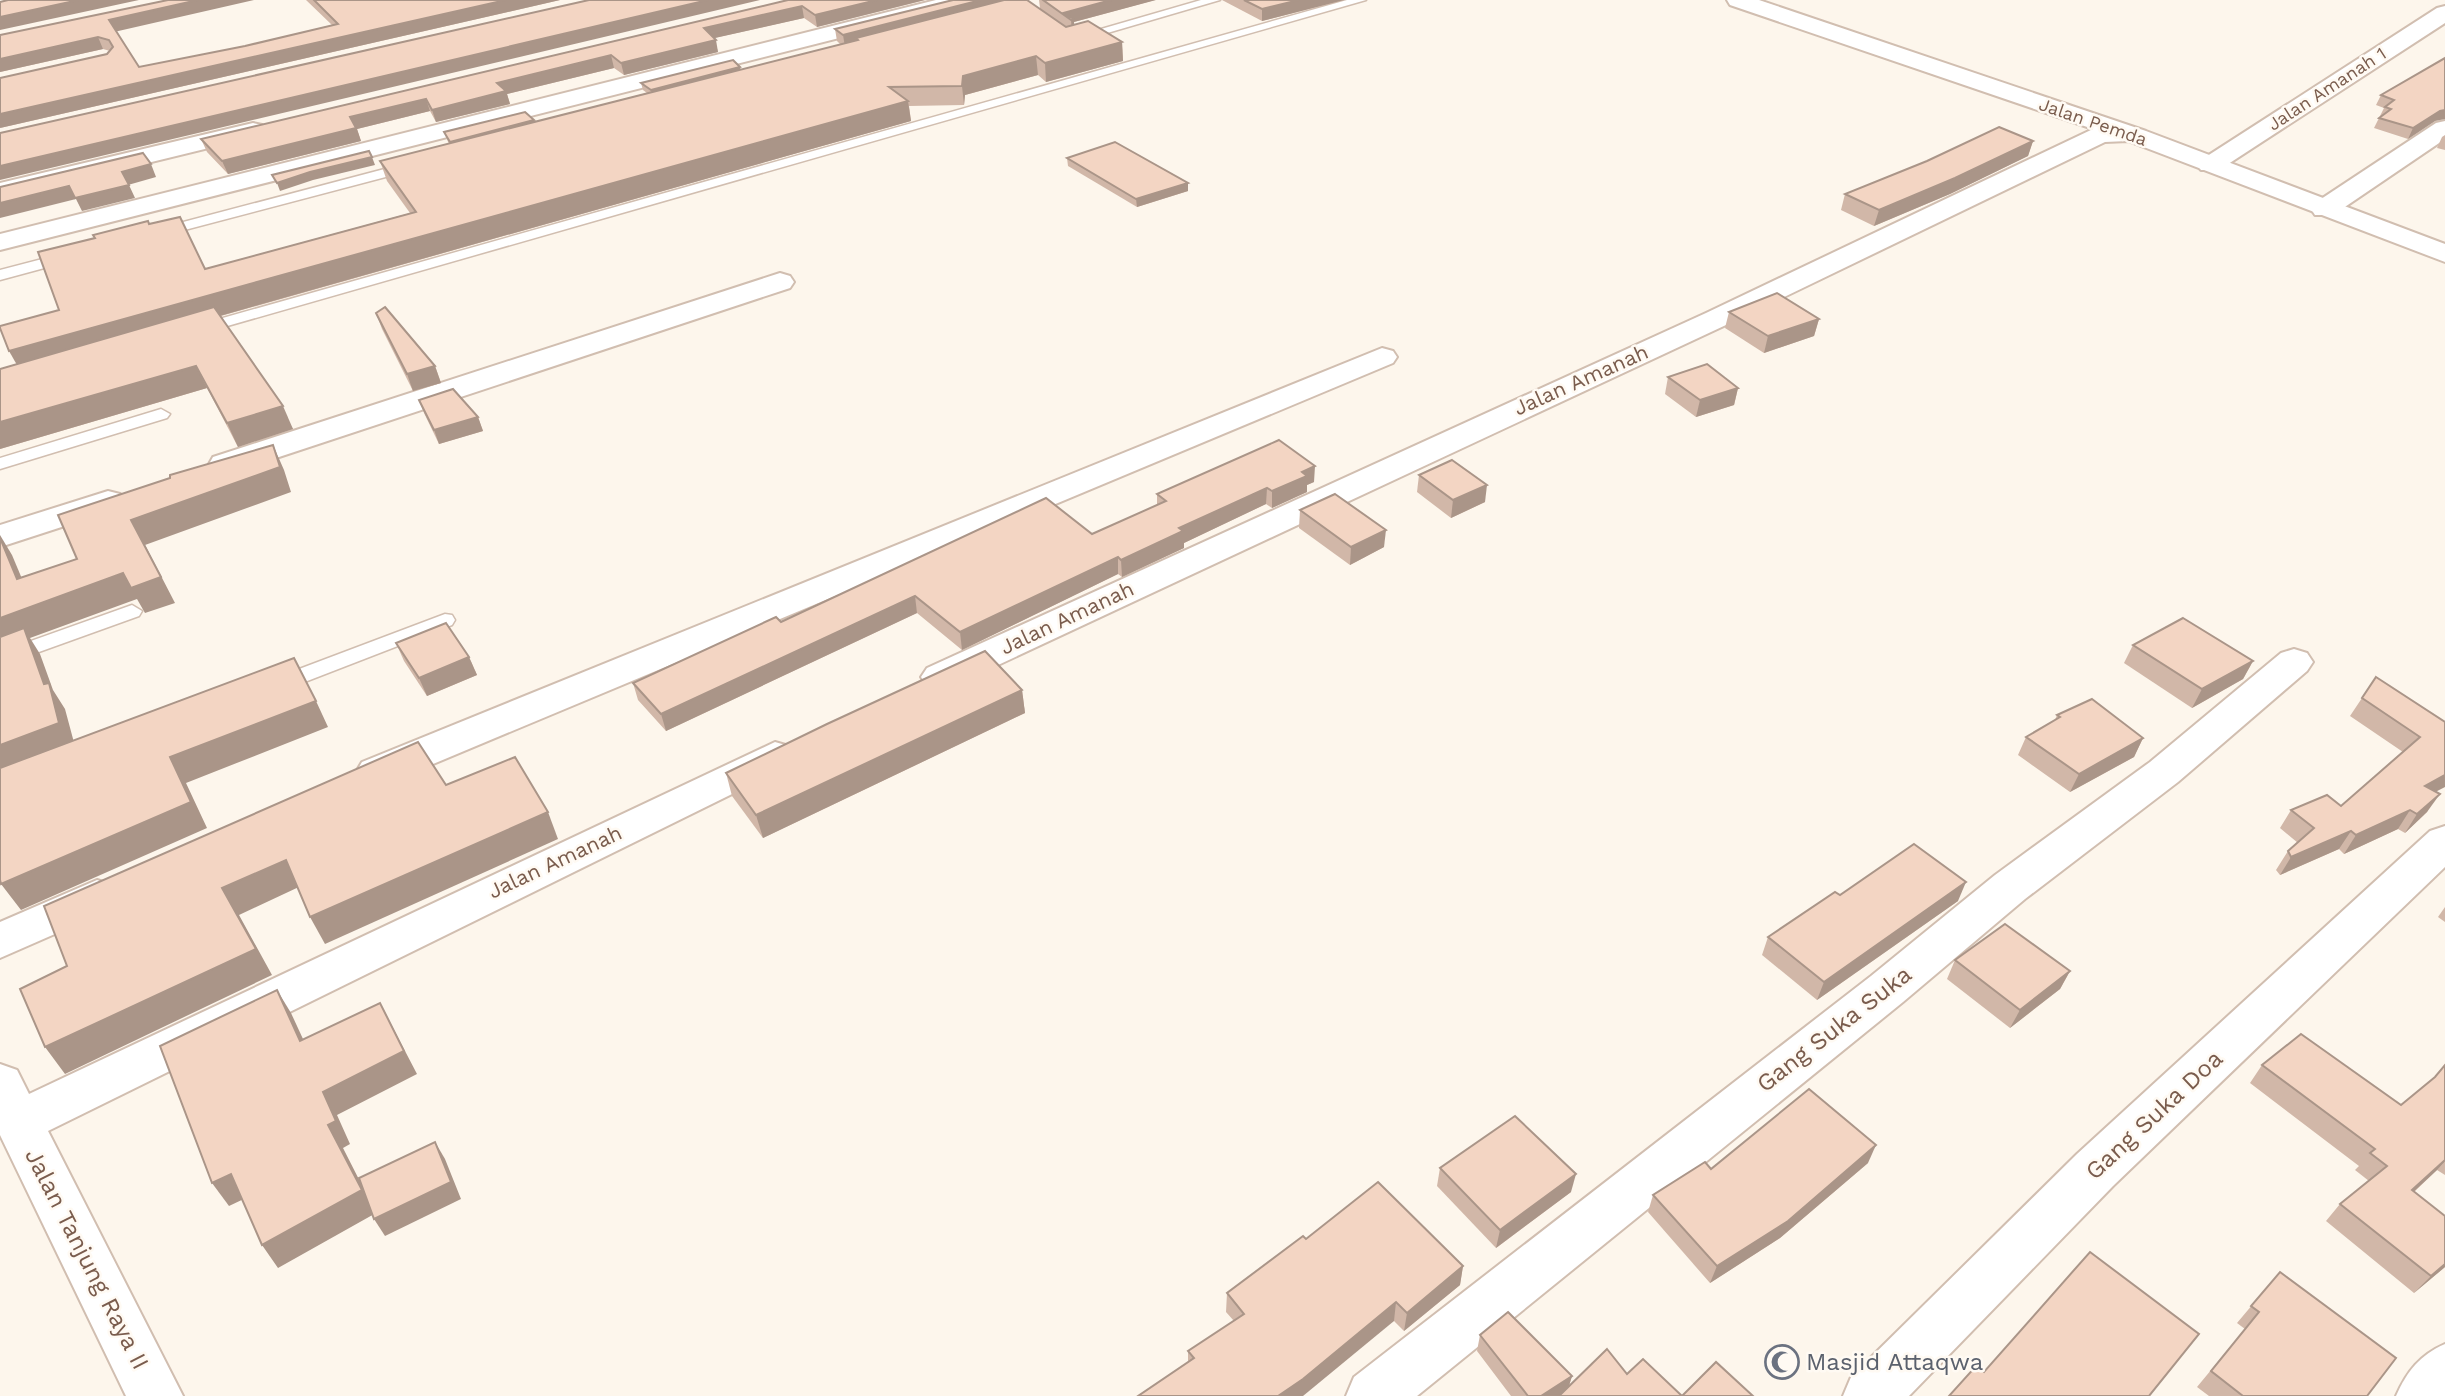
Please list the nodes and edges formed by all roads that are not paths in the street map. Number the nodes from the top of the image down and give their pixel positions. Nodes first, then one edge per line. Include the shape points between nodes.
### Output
1 (962, 0) edge
2 (1214, 0) edge
3 (1360, 0) edge
4 (1738, 0) edge
5 (2445, 13) edge
6 (1058, 31) edge
7 (187, 120) edge
8 (275, 125) edge
9 (2445, 128) edge
10 (2124, 132) junction
11 (200, 143) junction
12 (422, 163) edge
13 (2210, 165) junction
14 (0, 191) edge
15 (2324, 209) junction
16 (145, 237) edge
17 (0, 242) edge
18 (79, 254) edge
19 (2445, 254) edge
20 (0, 275) edge
21 (780, 282) dead end
22 (187, 333) edge
23 (1382, 357) dead end
24 (161, 414) dead end
25 (0, 464) edge
26 (196, 473) edge
27 (131, 494) edge
28 (0, 536) edge
29 (132, 611) edge
30 (445, 620) edge
31 (0, 659) edge
32 (2294, 662) dead end
33 (914, 690) edge
34 (254, 693) edge
35 (804, 742) edge
36 (350, 783) edge
37 (2445, 842) edge
38 (126, 883) edge
39 (0, 940) edge
40 (6, 1112) edge
41 (2445, 1371) edge
42 (155, 1396) edge
43 (1374, 1396) edge
44 (1871, 1396) edge
45 (2424, 1396) edge

1 - 17 street
2 - 6 lane via 1069,39
3 - 22 lane
4 - 10 street, Jalan Pemda
5 - 13 street, Jalan Amanah 1
7 - 11 street
8 - 11 street
9 - 15 street
10 - 13 street, Jalan Pemda
10 - 33 street, Jalan Amanah via 2100,135 1716,319
11 - 14 street
12 - 16 lane
13 - 15 street, Jalan Pemda
15 - 19 street, Jalan Pemda
18 - 20 lane
21 - 26 street
23 - 36 street
24 - 25 lane
27 - 28 street
29 - 31 lane
30 - 34 lane
32 - 43 street, Gang Suka Suka via 2164,772 2010,887
35 - 40 street, Jalan Amanah
37 - 44 street, Gang Suka Doa via 2095,1170
38 - 39 street
40 - 42 street, Jalan Tanjung Raya II
41 - 45 street

